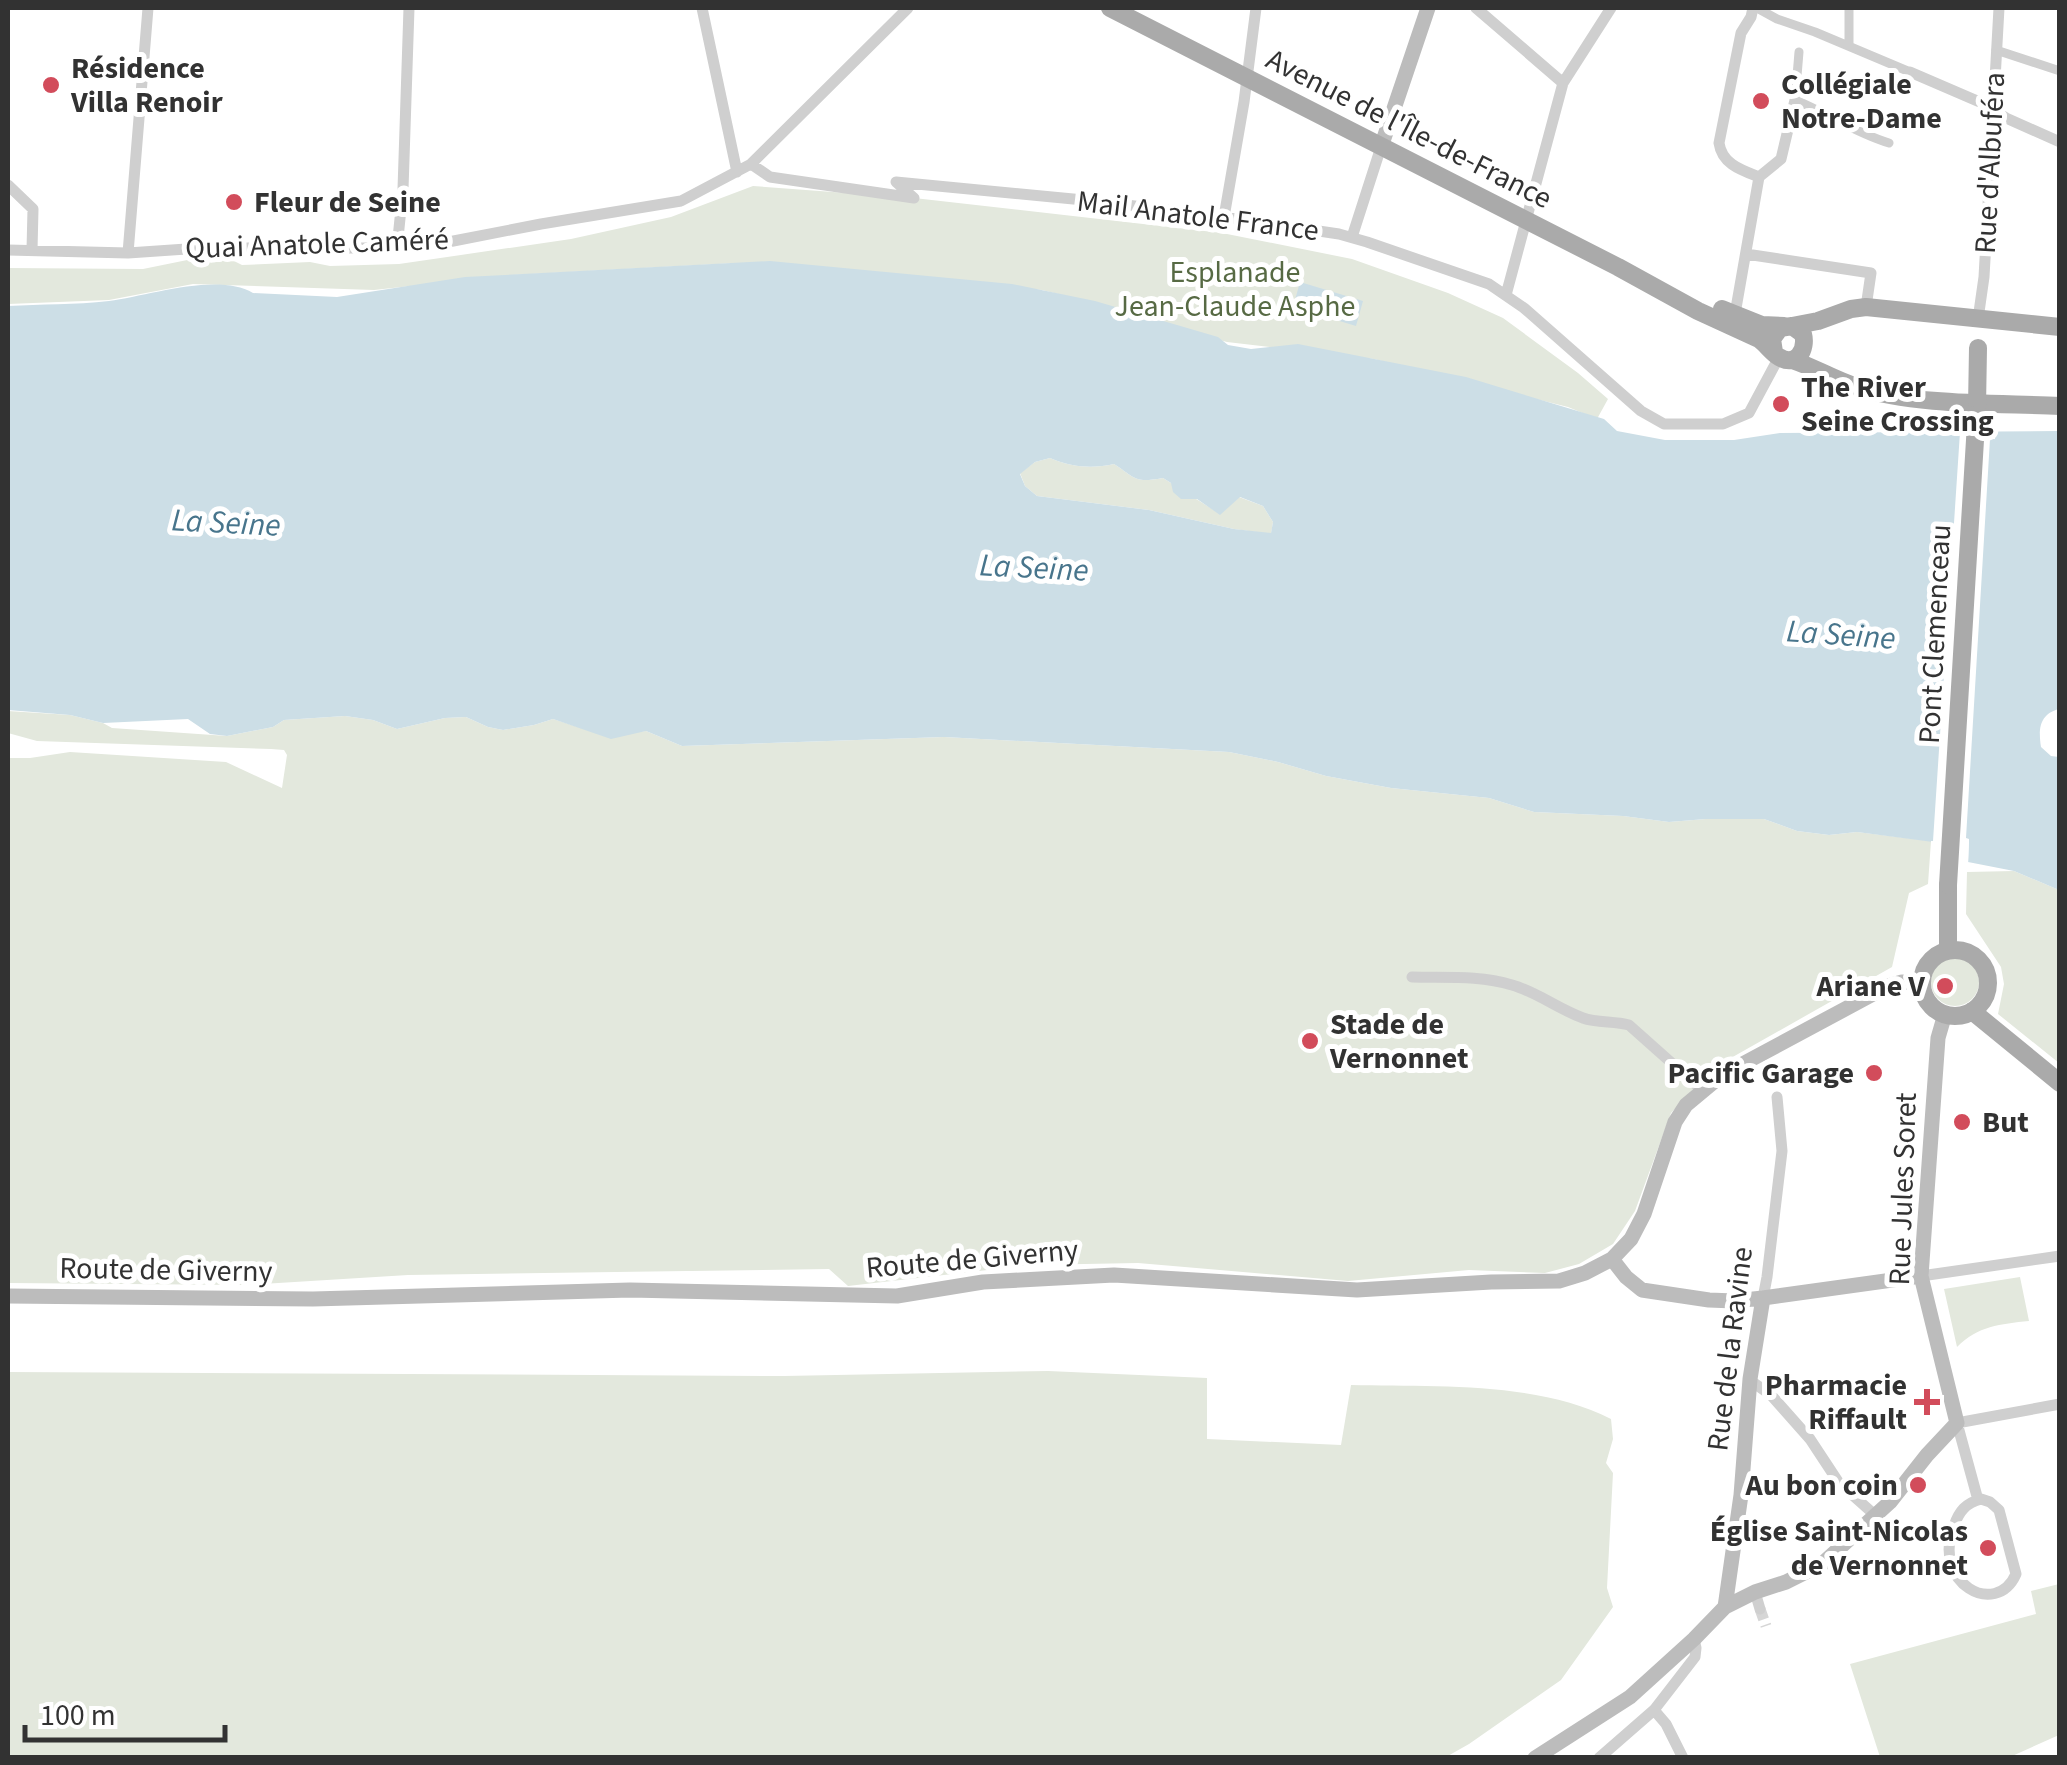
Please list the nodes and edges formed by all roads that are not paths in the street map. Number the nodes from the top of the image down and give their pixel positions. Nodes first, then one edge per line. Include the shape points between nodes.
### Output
1 (408, 8) edge
2 (702, 8) edge
3 (908, 8) edge
4 (1111, 8) edge
5 (1256, 8) edge
6 (1428, 8) edge
7 (1476, 8) edge
8 (1611, 8) edge
9 (1755, 8) edge
10 (1849, 8) edge
11 (1999, 8) edge
12 (148, 13) edge
13 (1849, 46) junction
14 (1996, 50) junction
15 (1799, 52) dead end
16 (2060, 71) edge
17 (1910, 72) joint
18 (1247, 74) junction
19 (1563, 83) junction
20 (1795, 100) junction
21 (1993, 111) junction
22 (2060, 142) edge
23 (1889, 143) dead end
24 (1381, 146) junction
25 (751, 164) junction
26 (736, 172) junction
27 (1759, 177) junction
28 (8, 185) edge
29 (1224, 218) junction
30 (1526, 221) junction
31 (1352, 238) junction
32 (397, 248) junction
33 (8, 250) edge
34 (32, 250) junction
35 (128, 253) junction
36 (1746, 254) junction
37 (1506, 295) junction
38 (1680, 300) junction
39 (1866, 307) junction
40 (1735, 314) junction
41 (1978, 319) junction
42 (1818, 322) junction
43 (1788, 326) junction
44 (2060, 326) edge
45 (1791, 351) junction
46 (2060, 406) edge
47 (1948, 952) junction
48 (1412, 977) dead end
49 (1922, 983) junction
50 (1972, 1011) junction
51 (1945, 1014) junction
52 (2060, 1083) edge
53 (1702, 1090) junction
54 (1777, 1097) dead end
55 (2058, 1253) edge
56 (1612, 1259) junction
57 (1921, 1276) junction
58 (8, 1296) edge
59 (1762, 1298) junction
60 (1750, 1381) junction
61 (2060, 1404) edge
62 (1957, 1423) junction
63 (1978, 1500) junction
64 (1876, 1516) junction
65 (1755, 1592) junction
66 (1725, 1606) junction
67 (1760, 1609) tunnel mouth
68 (1694, 1639) junction
69 (1654, 1710) junction
70 (1536, 1758) edge
71 (1600, 1758) edge
72 (1683, 1758) edge

1 - 32 street
2 - 26 street
3 - 25 street, Quai Anatole Caméré
4 - 18 main road, Avenue de l'Île-de-France
5 - 18 street
6 - 24 main road
7 - 19 street
8 - 19 street
9 - 13 street
9 - 27 street via 1740,33 1719,144 1729,163
10 - 13 street
11 - 14 street, Rue d'Albuféra
12 - 35 street
13 - 17 street
14 - 16 street
14 - 21 street, Rue d'Albuféra
15 - 20 street
17 - 21 street
18 - 24 main road, Avenue de l'Île-de-France
18 - 29 street
19 - 30 street
20 - 23 street
20 - 27 street via 1782,159
21 - 22 street
21 - 41 street, Rue d'Albuféra
24 - 30 main road, Avenue de l'Île-de-France
24 - 31 street
25 - 26 street, Quai Anatole Caméré
25 - 29 street, Mail Anatole France via 770,177 914,198 896,182
26 - 32 street, Quai Anatole Caméré via 681,201
27 - 36 street
28 - 34 street via 33,210
29 - 31 street, Mail Anatole France
30 - 37 street
30 - 38 main road, Avenue de l'Île-de-France
31 - 37 street, Mail Anatole France via 1475,278
32 - 35 street, Quai Anatole Caméré
33 - 34 street, Quai Anatole Caméré
34 - 35 street, Quai Anatole Caméré
36 - 39 street via 1871,273
36 - 40 street
37 - 45 street, Mail Anatole France via 1618,392 1657,422 1672,425 1724,424 1749,413
38 - 40 main road, Avenue de l'Île-de-France
38 - 45 main road, Avenue de l'Île-de-France
39 - 41 main road
39 - 42 main road
40 - 43 main road, Avenue de l'Île-de-France
41 - 44 main road
41 - 47 main road, Pont Clemenceau, bridge
42 - 43 main road
42 - 45 main road
43 - 45 main road via 1802,332
43 - 45 main road via 1772,337
45 - 46 main road via 1858,388 1885,394
47 - 49 main road via 1932,961
47 - 50 main road via 1971,954 1986,971 1986,993
48 - 53 street via 1515,985 1587,1020 1629,1024
49 - 51 main road via 1930,1004
49 - 53 main road via 1888,986
50 - 51 main road
50 - 52 main road
51 - 57 main road, Rue Jules Soret
53 - 56 main road via 1676,1122 1644,1214
54 - 59 street, Rue de la Ravine via 1782,1151
55 - 57 street
56 - 58 main road, Route de Giverny via 1559,1281 1357,1290 1114,1276 983,1282 897,1296 630,1290 313,1299
56 - 59 main road via 1642,1290 1709,1300
57 - 59 main road
57 - 62 main road, Rue Jules Soret
59 - 60 main road, Rue de la Ravine
60 - 64 street via 1771,1396 1840,1484
60 - 66 main road, Rue de la Ravine
61 - 62 street
62 - 63 street
62 - 64 main road
63 - 63 street via 1955,1522 1950,1559 1960,1582 1996,1593 2015,1579 2014,1564 1999,1510
64 - 65 main road via 1822,1564
65 - 66 main road
65 - 67 street
66 - 68 main road
68 - 69 street via 1695,1658
68 - 70 main road via 1630,1698
69 - 71 street
69 - 72 street

